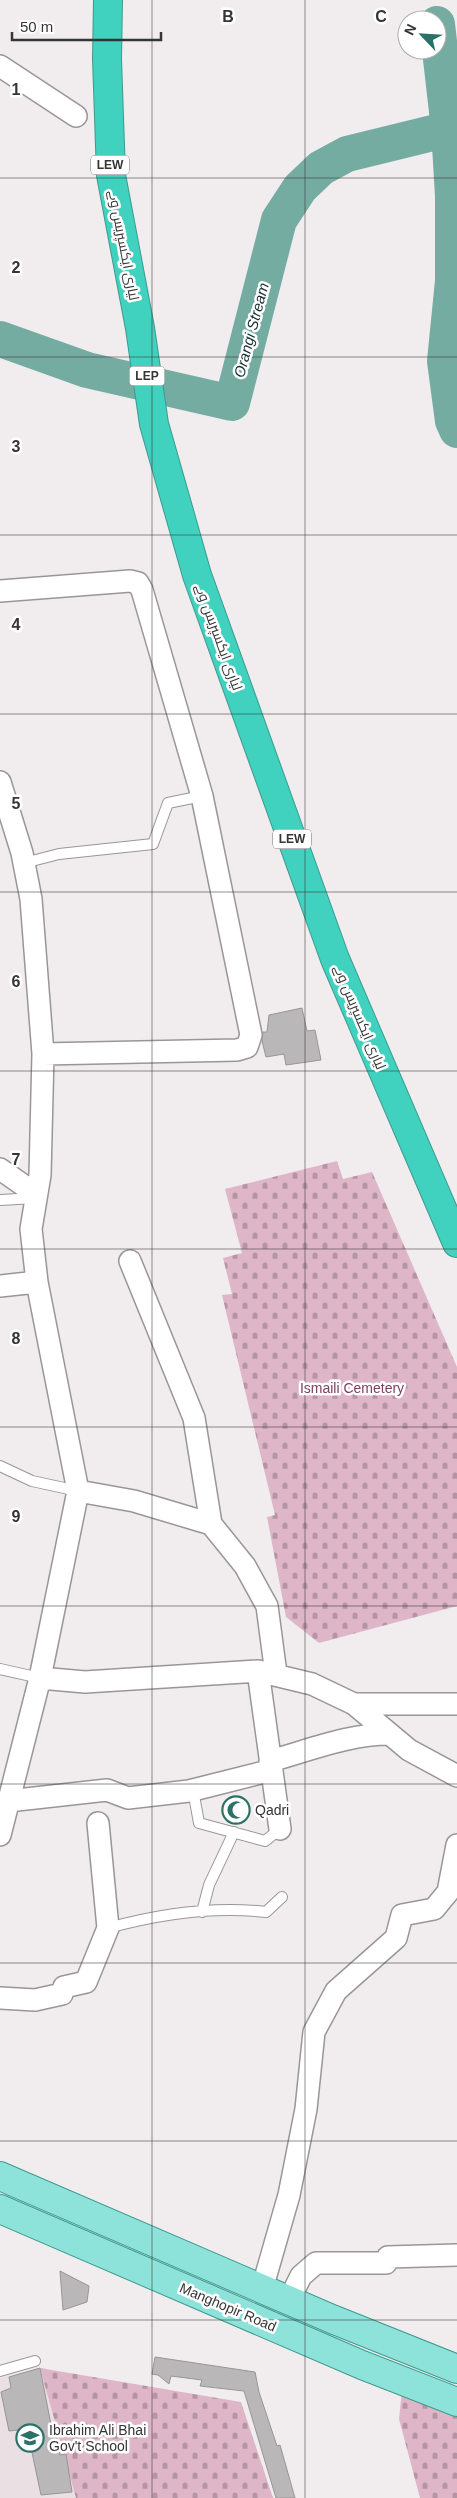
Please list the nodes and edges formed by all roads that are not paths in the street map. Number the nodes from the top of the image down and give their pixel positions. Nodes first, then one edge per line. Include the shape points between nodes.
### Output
1 (108, 0) edge
2 (0, 66) edge
3 (76, 116) dead end
4 (140, 328) joint
5 (154, 424) joint
6 (0, 591) edge
7 (0, 782) edge
8 (202, 796) junction
9 (24, 863) junction
10 (43, 1054) junction
11 (0, 1169) edge
12 (36, 1196) junction
13 (0, 1200) edge
14 (457, 1243) edge
15 (130, 1261) dead end
16 (37, 1282) junction
17 (0, 1286) edge
18 (0, 1466) edge
19 (78, 1491) junction
20 (211, 1524) junction
21 (0, 1670) edge
22 (267, 1672) junction
23 (40, 1678) junction
24 (354, 1704) junction
25 (457, 1704) edge
26 (390, 1734) junction
27 (271, 1766) junction
28 (456, 1780) edge
29 (193, 1790) junction
30 (8, 1801) junction
31 (98, 1823) dead end
32 (280, 1829) joint
33 (234, 1832) junction
34 (0, 1834) edge
35 (457, 1844) edge
36 (282, 1897) dead end
37 (202, 1912) junction
38 (108, 1928) junction
39 (0, 1998) edge
40 (0, 2176) edge
41 (0, 2209) edge
42 (457, 2255) edge
43 (262, 2288) junction
44 (289, 2300) junction
45 (35, 2361) dead end
46 (457, 2369) edge
47 (0, 2372) edge
48 (457, 2402) edge

1 - 4 highway, لیاری ایکسپریس وے / LEW via 111,175
2 - 3 street
4 - 5 highway, لیاری ایکسپریس وے / LEP
5 - 14 highway, لیاری ایکسپریس وے / LEW via 197,575 335,959
6 - 8 street via 138,583
7 - 9 street
8 - 9 lane via 168,803 153,844 59,854
8 - 10 street via 251,1035 248,1047
9 - 10 street via 31,899
10 - 12 street via 40,1175
11 - 12 street
12 - 13 lane
12 - 16 street via 31,1229
15 - 20 street via 194,1418
16 - 17 street
16 - 19 street
18 - 19 lane via 32,1481
19 - 20 street via 134,1502
19 - 23 street
20 - 22 street via 245,1566 267,1606
21 - 23 lane
22 - 23 street via 85,1682
22 - 24 street via 312,1684
22 - 27 street
23 - 30 street
24 - 25 street
24 - 26 street
26 - 27 street via 350,1737
26 - 28 street
27 - 29 street
27 - 32 street
29 - 30 street via 128,1798 107,1790
29 - 33 lane via 199,1823
30 - 34 street
31 - 38 street
32 - 33 lane via 265,1841
33 - 37 lane via 209,1885
35 - 43 street via 448,1892 434,1909 402,1915 396,1938 336,1991 314,2032 306,2109 289,2195
36 - 37 lane via 266,1912 238,1909
37 - 38 lane via 151,1916
38 - 39 street via 86,1982 64,1987 62,1994 35,2000
40 - 43 main road
41 - 48 main road, Manghopir Road via 362,2365
42 - 44 street via 388,2256 386,2263 316,2263 301,2276
43 - 44 main road
44 - 46 main road
45 - 47 lane

